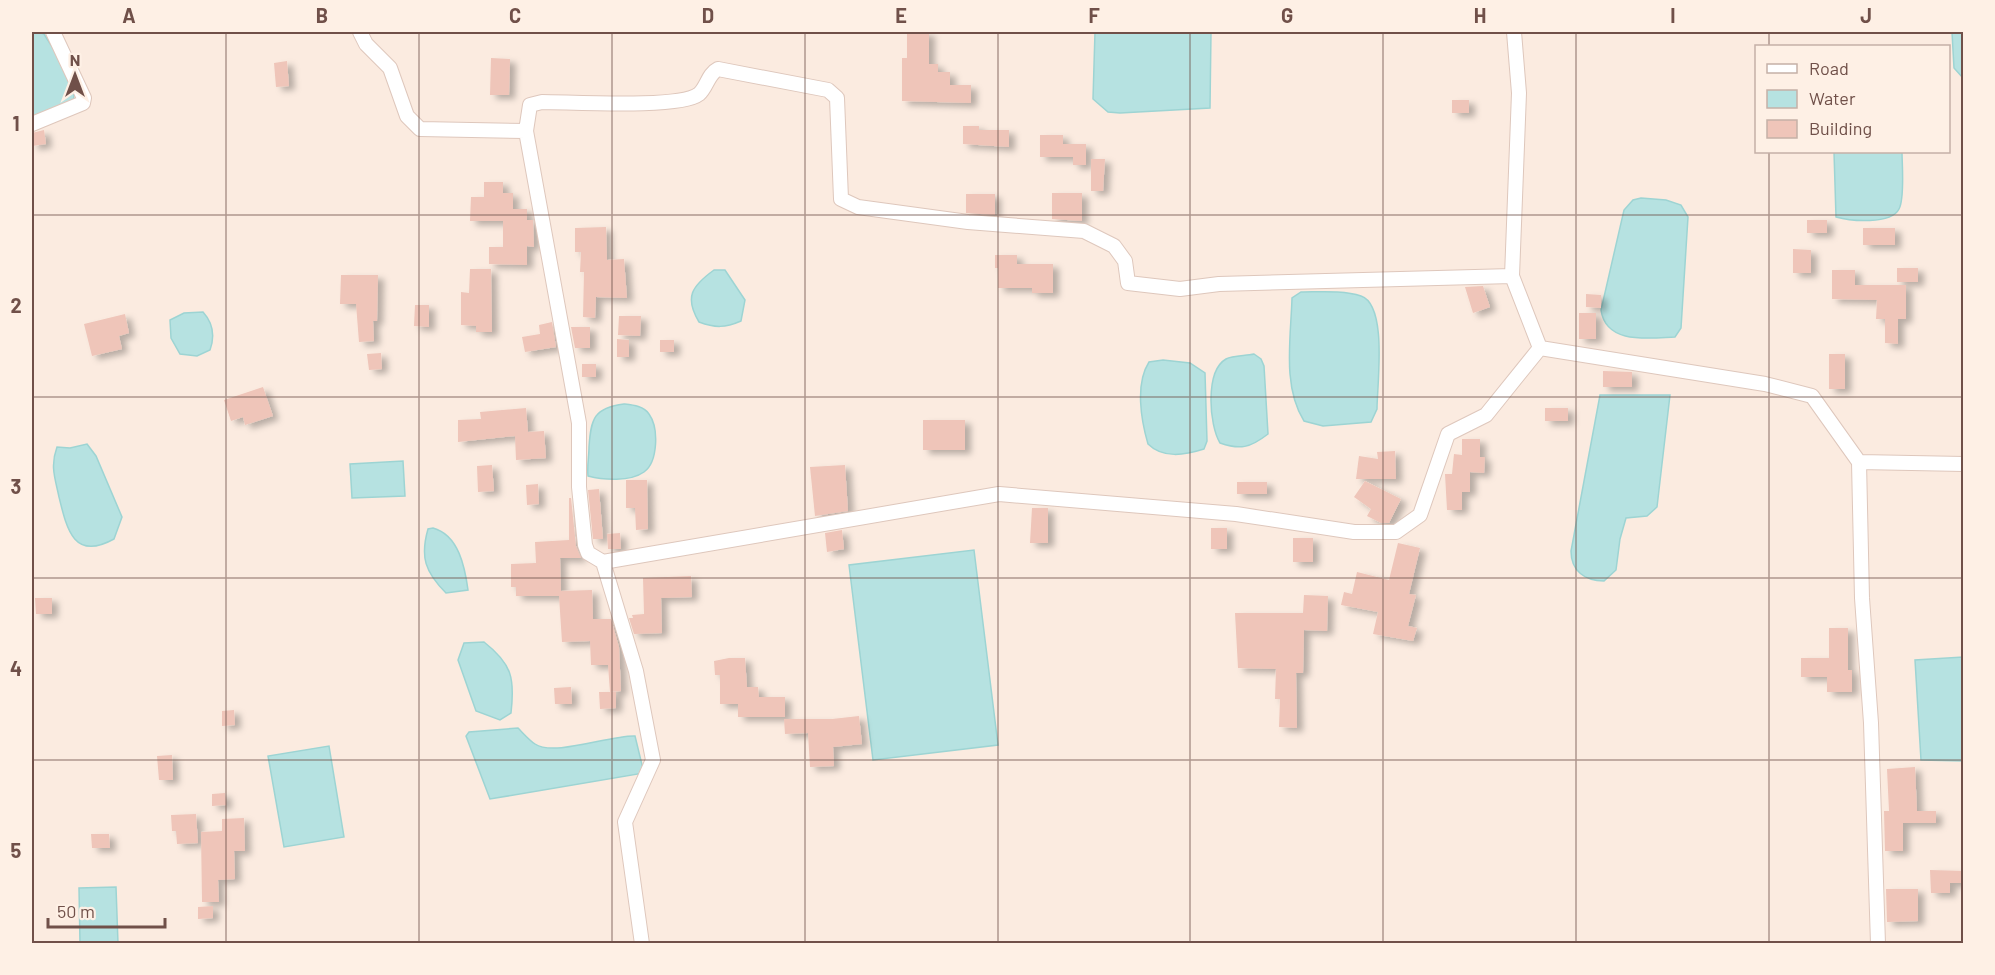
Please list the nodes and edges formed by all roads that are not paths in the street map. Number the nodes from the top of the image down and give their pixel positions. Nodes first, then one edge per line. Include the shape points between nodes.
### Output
1 (53, 32) edge
2 (360, 32) edge
3 (1514, 32) edge
4 (32, 124) edge
5 (526, 131) junction
6 (1512, 276) junction
7 (1540, 348) junction
8 (1859, 462) junction
9 (1964, 464) edge
10 (603, 562) junction
11 (642, 944) edge
12 (1878, 944) edge

1 - 4 street via 84,98 83,104
2 - 5 street via 366,44 390,68 407,116 420,129
3 - 6 street via 1519,93
5 - 6 street via 530,105 687,100 700,94 718,69 807,84 828,90 837,98 841,199 858,207 968,222 1084,231 1114,246 1125,261 1128,283 1180,289 1219,284
5 - 10 street via 579,423 579,487 585,545 588,553
6 - 7 street
7 - 8 street via 1765,384 1812,396
7 - 10 street via 1486,415 1448,434 1420,515 1396,532 1354,532 1236,514 999,494
8 - 9 street
8 - 12 street
10 - 11 street via 633,659 653,760 625,822

